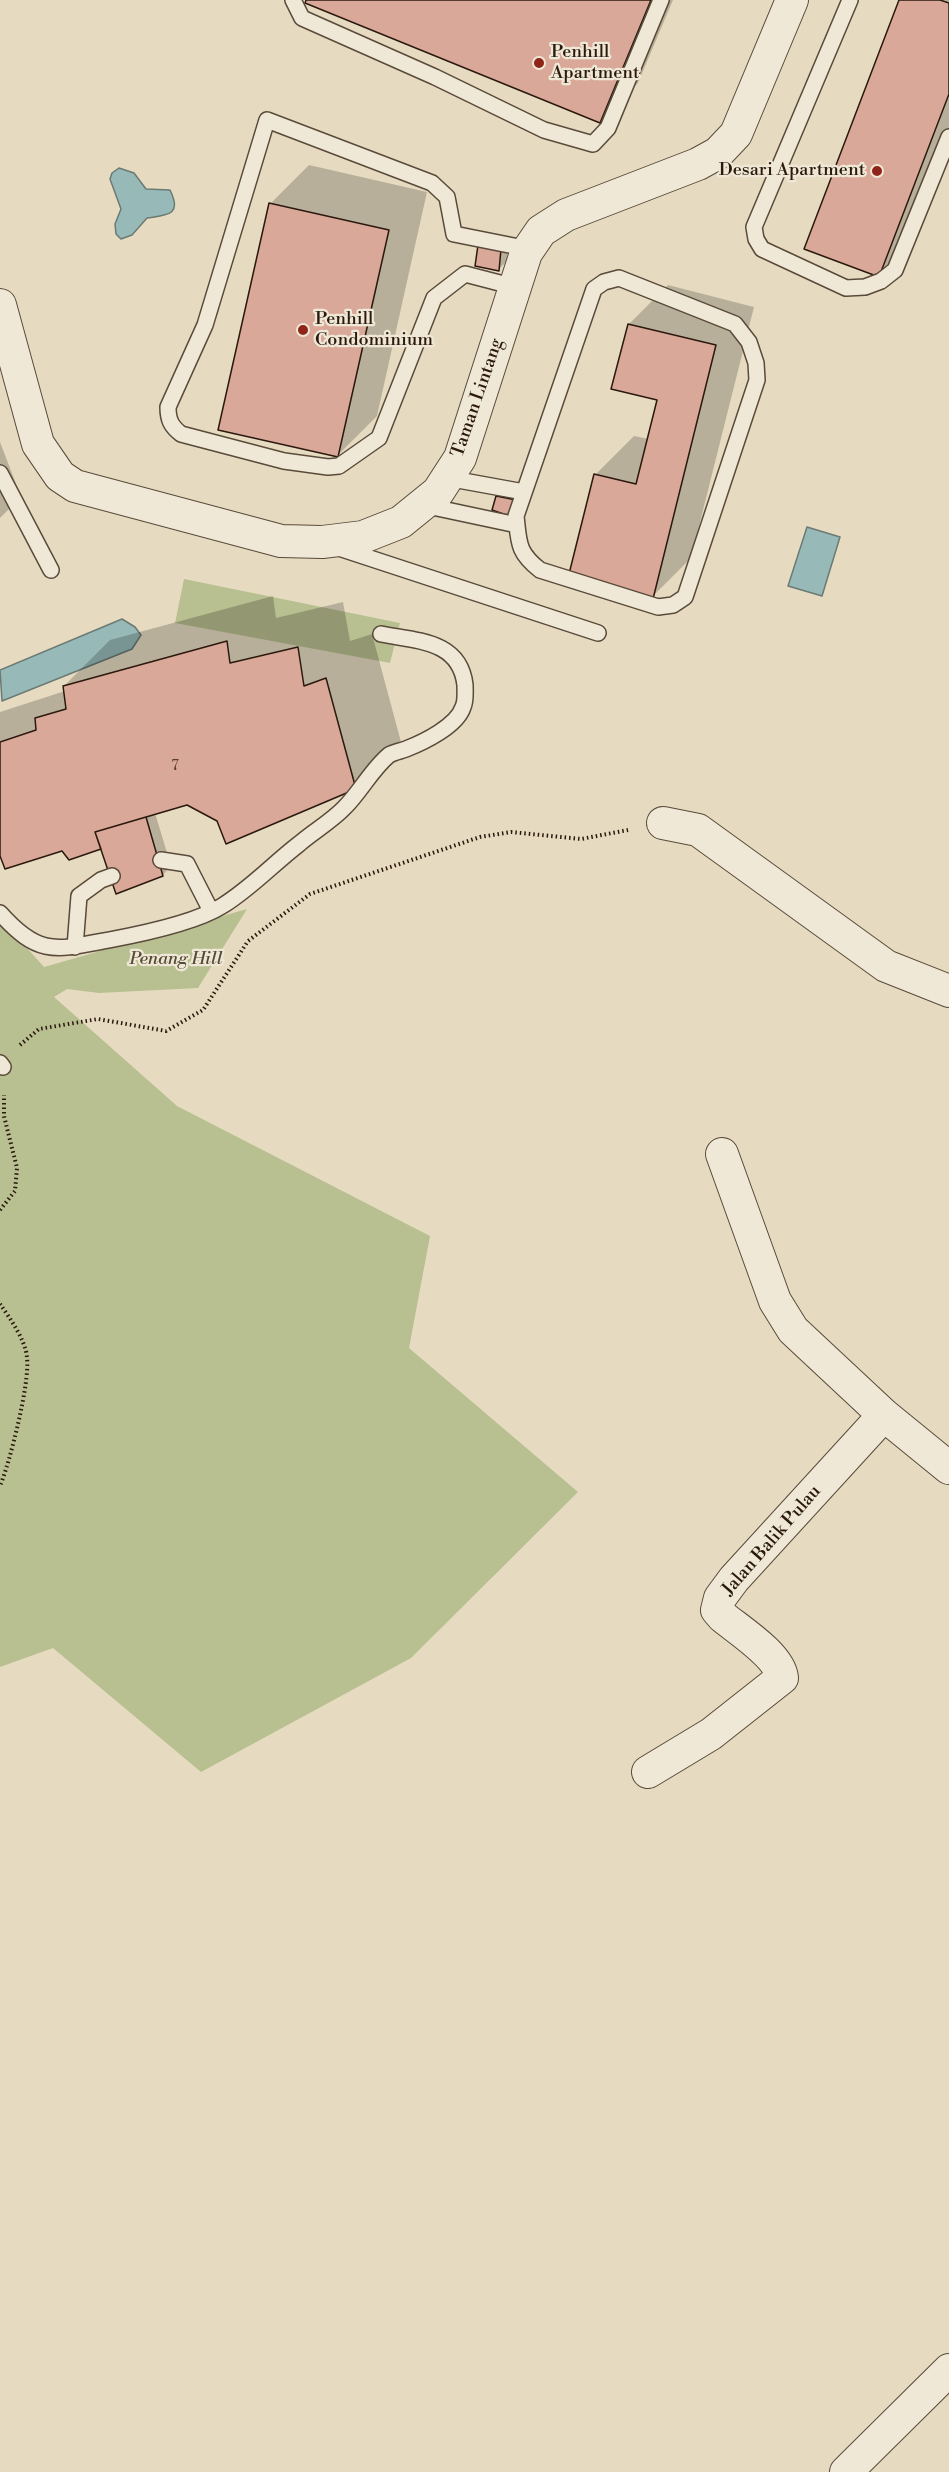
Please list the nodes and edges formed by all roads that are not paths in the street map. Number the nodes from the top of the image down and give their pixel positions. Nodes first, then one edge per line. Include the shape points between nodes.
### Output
1 (293, 0) edge
2 (661, 0) edge
3 (792, 0) edge
4 (850, 0) edge
5 (949, 137) edge
6 (529, 249) junction
7 (515, 287) junction
8 (0, 306) edge
9 (0, 473) edge
10 (447, 478) junction
11 (524, 492) junction
12 (423, 505) junction
13 (517, 525) junction
14 (322, 542) junction
15 (51, 570) dead end
16 (597, 633) dead end
17 (381, 634) dead end
18 (663, 823) road end
19 (161, 860) dead end
20 (112, 876) dead end
21 (211, 911) junction
22 (0, 913) edge
23 (75, 947) junction
24 (949, 992) edge
25 (722, 1154) dead end
26 (884, 1415) junction
27 (949, 1467) edge
28 (648, 1772) dead end
29 (949, 2370) edge
30 (846, 2472) edge

1 - 2 lane via 302,18 544,130 592,144 608,128
3 - 6 street, Taman Lintang via 735,134 718,153 566,215 541,231
4 - 5 lane via 754,227 762,249 846,288 881,281 895,270
6 - 7 street, Taman Lintang
6 - 7 lane via 454,234 447,197 432,183 267,120 206,325 168,407 168,417 181,434 284,461 339,465 379,438 434,298 465,274
7 - 10 street, Taman Lintang via 460,458
8 - 14 street, Taman Lintang via 38,444 60,476 75,486 281,542
9 - 15 lane
10 - 11 lane
10 - 12 street, Taman Lintang
11 - 13 lane
11 - 13 lane via 594,289 604,282 618,278 735,324 749,342 757,380 685,597 673,605 658,607 540,570 520,548
12 - 13 lane
12 - 14 street, Taman Lintang via 401,522 363,537
14 - 16 lane
17 - 21 lane via 446,649 464,674 463,708 445,730 390,754 344,808 244,891
18 - 24 street via 698,830 886,966
19 - 21 lane via 187,864
20 - 23 lane via 79,896
21 - 23 lane via 173,925
22 - 23 lane via 16,932 41,947
25 - 26 street via 775,1301 793,1330
26 - 27 street
26 - 28 street, Jalan Balik Pulau via 720,1598 717,1610 774,1660 782,1678 711,1734
29 - 30 street

